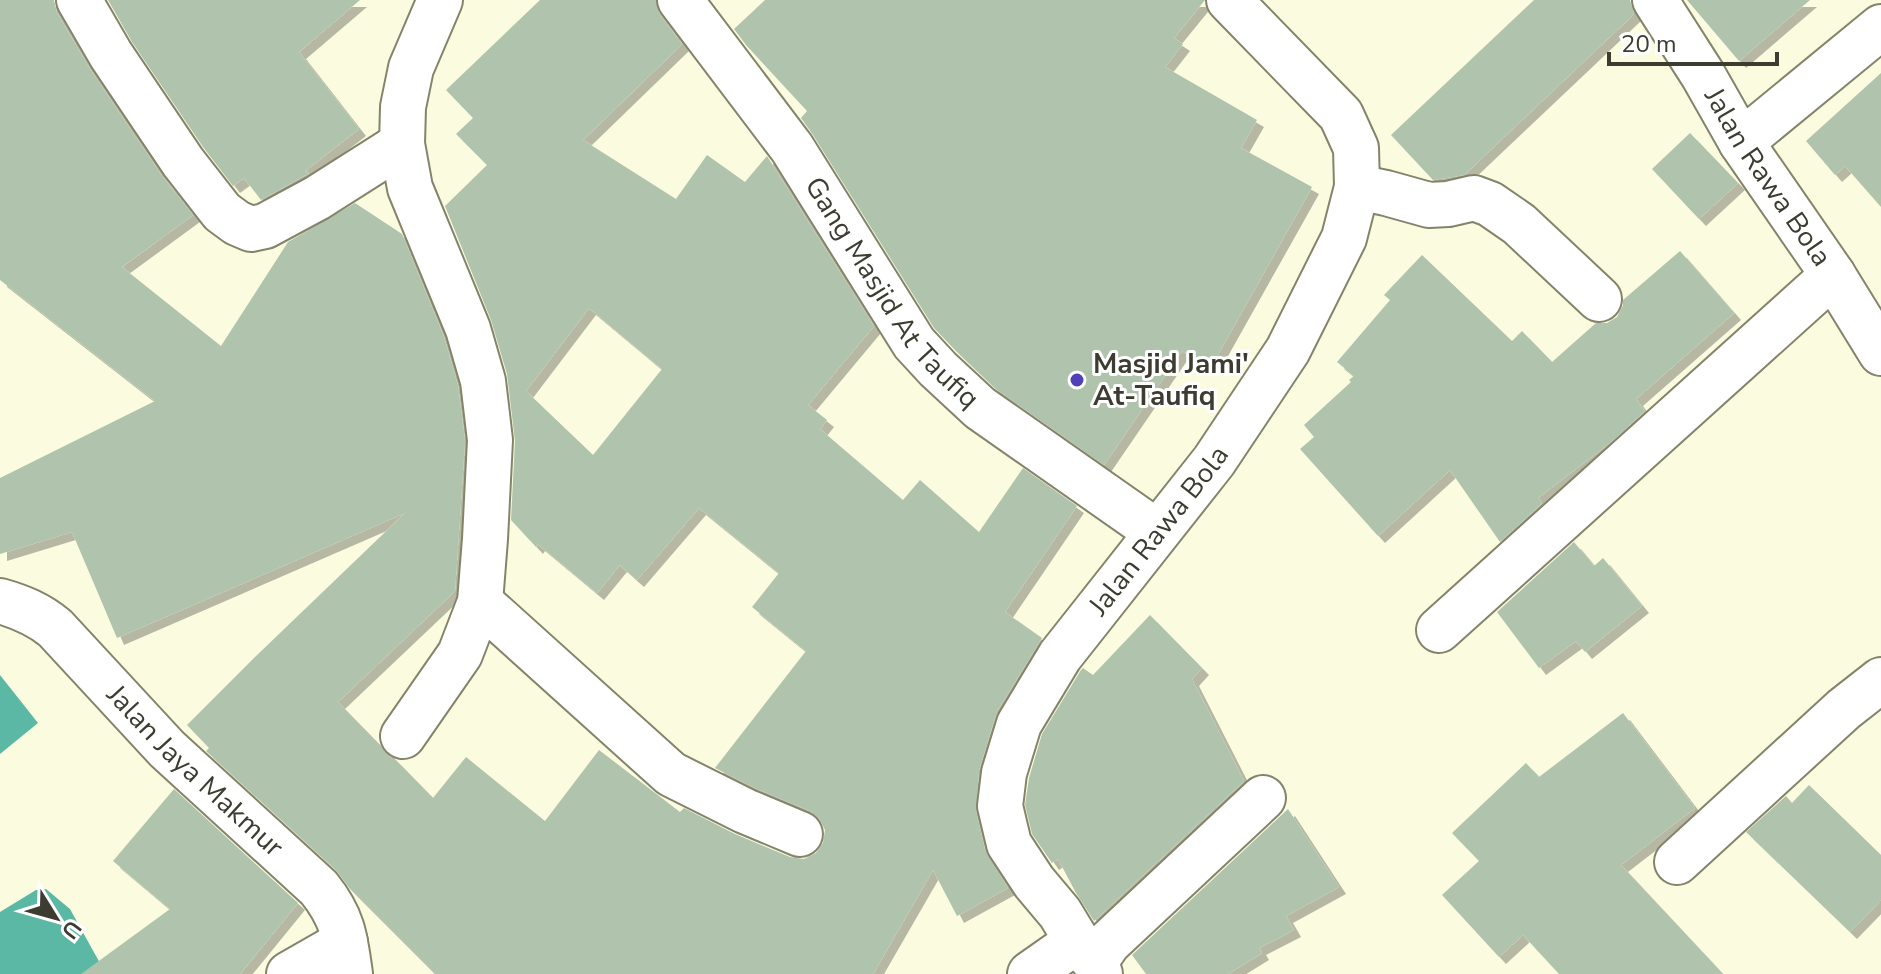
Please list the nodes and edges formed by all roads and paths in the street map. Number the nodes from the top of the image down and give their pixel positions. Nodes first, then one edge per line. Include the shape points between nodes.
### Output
1 (79, 0) edge
2 (440, 0) edge
3 (680, 0) edge
4 (1655, 0) edge
5 (1240, 4) edge
6 (1881, 27) edge
7 (1741, 142) junction
8 (402, 144) junction
9 (1357, 187) junction
10 (1833, 275) junction
11 (1599, 299) dead end
12 (1881, 353) edge
13 (1157, 532) junction
14 (0, 601) edge
15 (480, 602) junction
16 (1439, 630) dead end
17 (1881, 680) edge
18 (403, 736) dead end
19 (1263, 798) dead end
20 (800, 834) dead end
21 (1677, 862) dead end
22 (348, 958) edge
23 (1091, 959) edge
24 (289, 974) edge
25 (1030, 974) edge

1 - 8 street via 183,162 237,223 251,229 265,226
2 - 8 street via 411,68
3 - 13 street, Gang Masjid At Taufiq via 792,148 906,330 938,369 980,408
4 - 7 street, Jalan Rawa Bola
5 - 9 street, Jalan Rawa Bola via 1341,115 1356,148
6 - 7 street
7 - 10 street, Jalan Rawa Bola
8 - 15 street via 410,188 468,329 483,381 490,440
9 - 11 street via 1429,205 1483,200 1519,224
9 - 13 street, Jalan Rawa Bola via 1344,238 1288,350 1214,461
10 - 12 street, Jalan Rawa Bola
10 - 16 street
13 - 23 street, Jalan Rawa Bola via 1060,656 1019,724 1004,773 1000,806 1009,844
14 - 22 street, Jalan Jaya Makmur via 40,616 55,628 167,749 319,888 340,919
15 - 18 street via 460,654
15 - 20 street via 671,774
17 - 21 street
19 - 23 street
22 - 24 street
23 - 25 street

